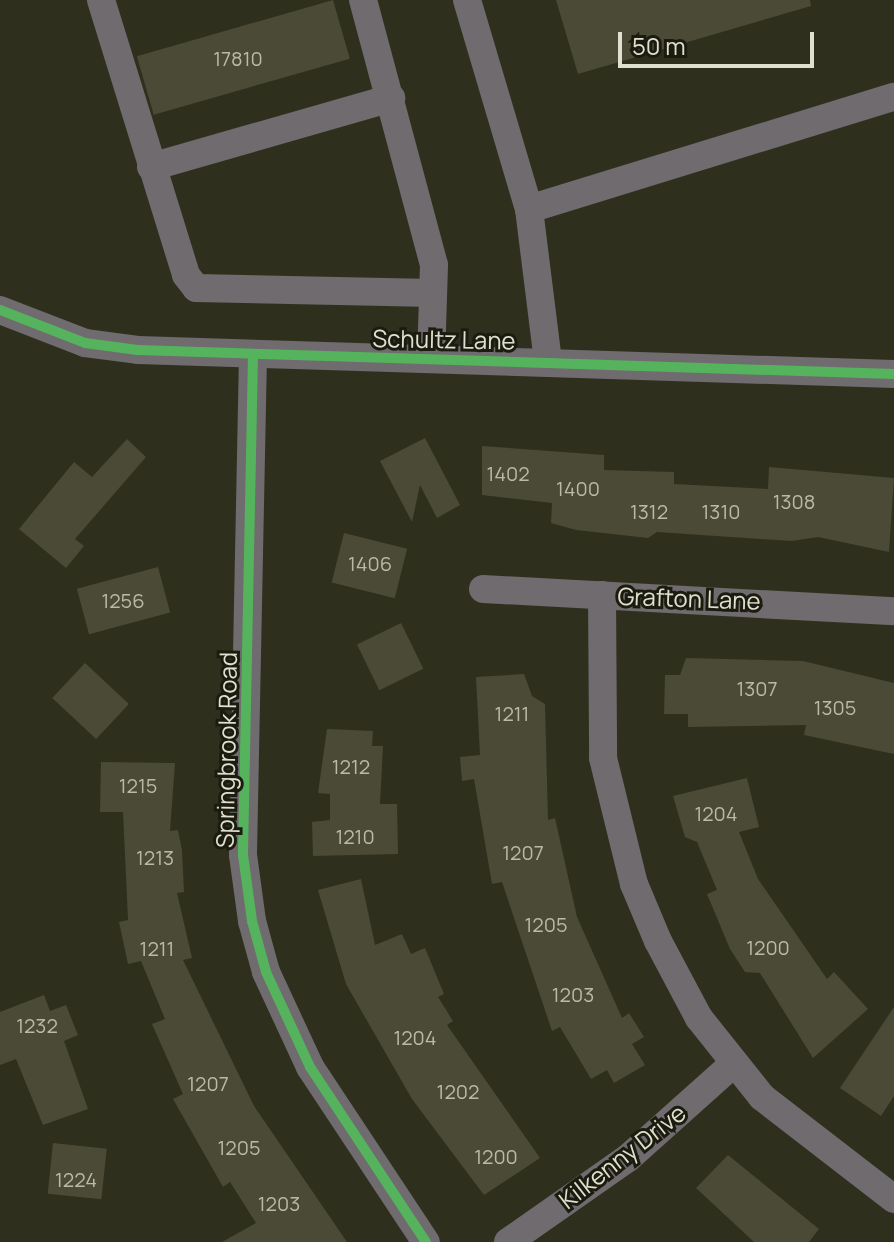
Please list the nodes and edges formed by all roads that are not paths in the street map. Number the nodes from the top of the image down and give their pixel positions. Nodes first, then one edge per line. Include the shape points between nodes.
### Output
1 (101, 0) edge
2 (363, 0) edge
3 (467, 0) edge
4 (894, 97) edge
5 (391, 98) junction
6 (151, 167) junction
7 (529, 209) junction
8 (433, 293) junction
9 (0, 310) edge
10 (253, 355) junction
11 (431, 358) junction
12 (548, 362) junction
13 (894, 374) edge
14 (483, 589) dead end
15 (602, 595) junction
16 (894, 611) edge
17 (732, 1065) junction
18 (894, 1199) edge
19 (426, 1242) edge
20 (508, 1242) edge

1 - 6 street
2 - 5 street
3 - 7 street
4 - 7 street
5 - 6 street
5 - 8 street via 434,265
6 - 8 street via 196,288
7 - 12 street
8 - 11 street
9 - 10 street, Schultz Lane via 85,343
10 - 11 street, Schultz Lane
10 - 19 street, Springbrook Road via 243,855 252,921 266,972 310,1067
11 - 12 street, Schultz Lane
12 - 13 street, Schultz Lane
14 - 15 street, Grafton Lane
15 - 16 street, Grafton Lane
15 - 17 street via 598,696 614,819 658,941
17 - 18 street via 807,1137
17 - 20 street, Kilkenny Drive via 628,1158

